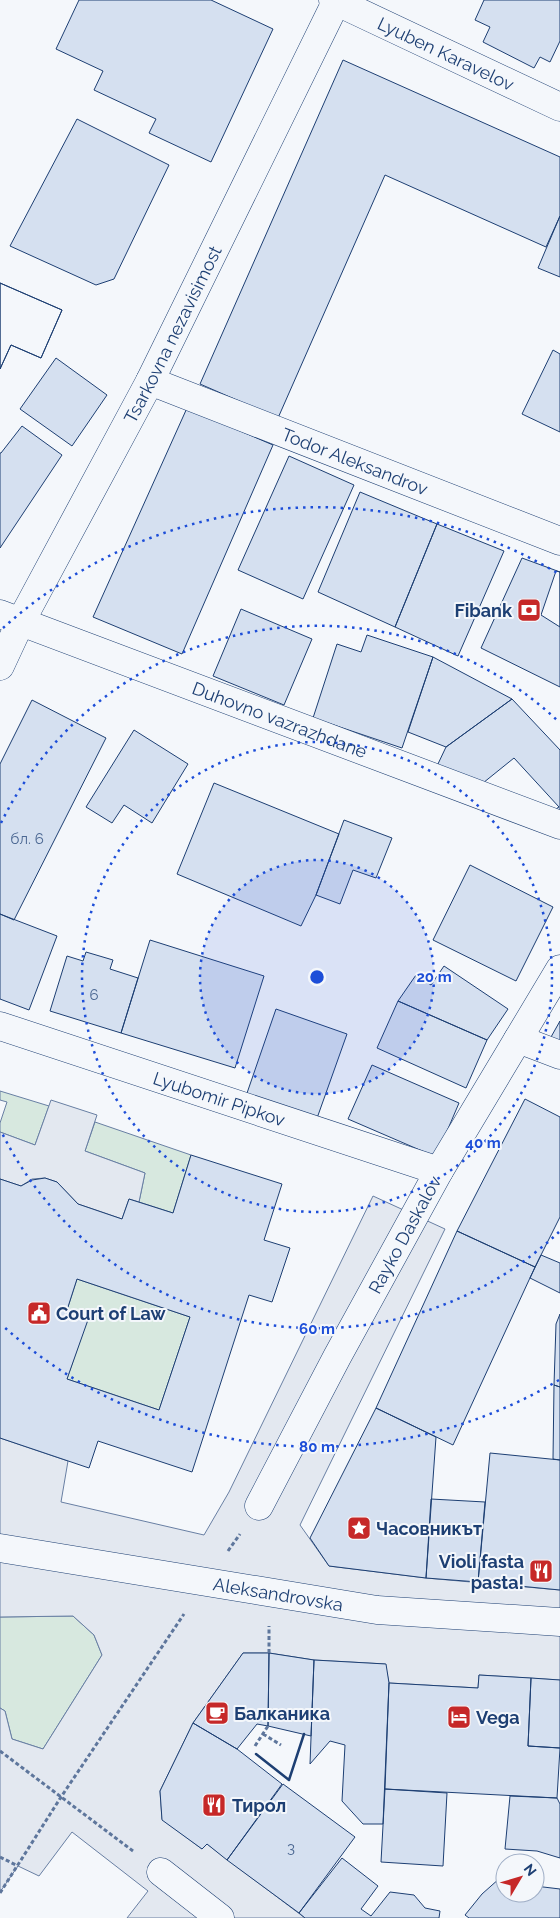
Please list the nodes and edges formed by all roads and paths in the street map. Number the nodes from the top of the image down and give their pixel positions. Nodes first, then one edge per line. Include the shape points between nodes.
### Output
1 (336, 0) edge
2 (560, 107) edge
3 (150, 381) junction
4 (560, 541) edge
5 (10, 618) edge
6 (0, 666) edge
7 (560, 825) edge
8 (560, 969) edge
9 (0, 1026) edge
10 (518, 1039) junction
11 (560, 1055) edge
12 (439, 1171) junction
13 (259, 1506) joint
14 (0, 1548) edge
15 (206, 1582) junction
16 (560, 1622) edge
17 (268, 1726) dead end
18 (263, 1734) junction
19 (255, 1746) dead end
20 (281, 1746) dead end
21 (0, 1751) edge
22 (61, 1797) junction
23 (0, 1857) edge
24 (18, 1866) junction
25 (162, 1872) joint
26 (0, 1893) edge
27 (220, 1918) edge

1 - 2 street, Lyuben Karavelov
1 - 3 street, Tsarkovna nezavisimost
3 - 4 street, Todor Aleksandrov
3 - 5 street, Tsarkovna nezavisimost
5 - 6 street, Tsarkovna nezavisimost
5 - 7 street, Duhovno vazrazhdane
8 - 10 street, Rayko Daskalov
9 - 12 street, Lyubomir Pipkov
10 - 11 street
10 - 12 street, Rayko Daskalov
12 - 13 street, Rayko Daskalov
13 - 15 path
14 - 15 street, Aleksandrovska
15 - 16 street, Aleksandrovska via 377,1610
15 - 22 path
17 - 18 path
18 - 19 path
18 - 20 path
21 - 22 path
22 - 24 path
22 - 25 path
23 - 24 path
24 - 26 path
25 - 27 street

